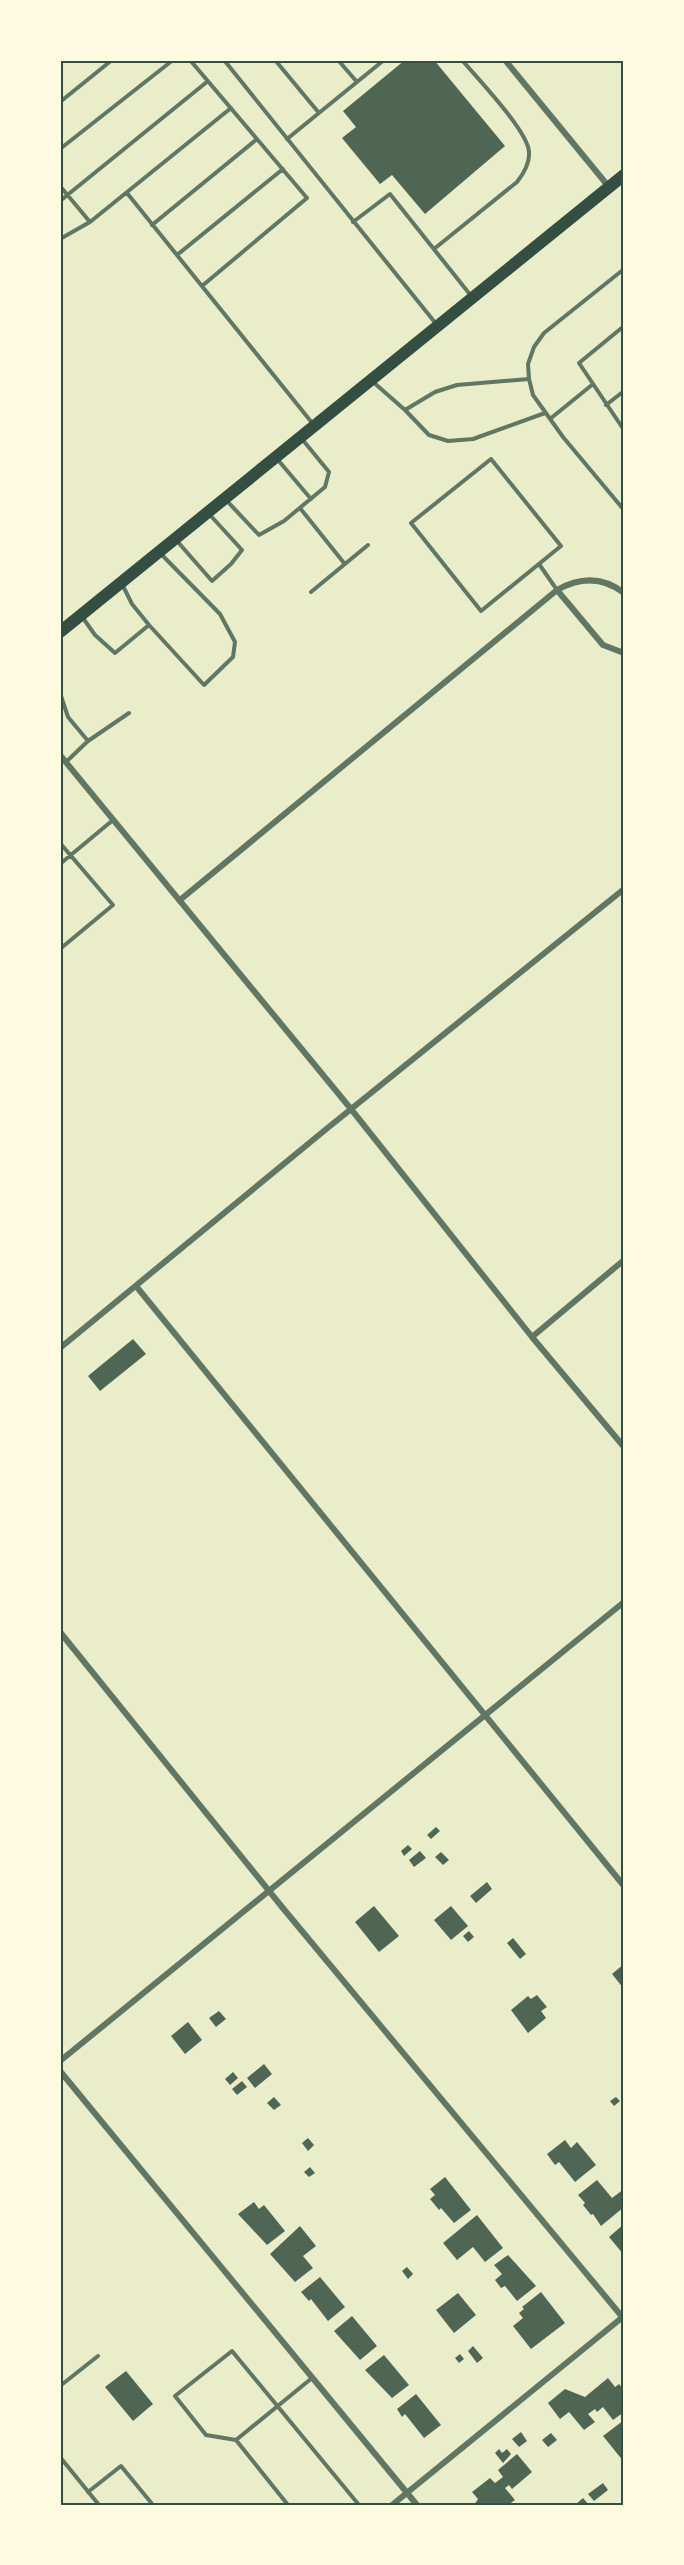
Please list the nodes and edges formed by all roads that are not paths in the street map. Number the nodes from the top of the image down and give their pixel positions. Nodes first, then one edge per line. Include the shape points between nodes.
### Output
1 (112, 60) edge
2 (173, 60) edge
3 (190, 60) edge
4 (224, 60) edge
5 (275, 60) edge
6 (338, 60) edge
7 (384, 60) edge
8 (462, 60) edge
9 (505, 60) edge
10 (208, 81) junction
11 (357, 82) junction
12 (60, 102) edge
13 (231, 108) junction
14 (319, 113) junction
15 (257, 139) junction
16 (287, 139) junction
17 (60, 149) edge
18 (283, 169) junction
19 (624, 175) edge
20 (60, 186) edge
21 (609, 187) junction
22 (127, 193) junction
23 (68, 195) junction
24 (60, 201) edge
25 (90, 222) junction
26 (353, 222) junction
27 (152, 225) junction
28 (60, 239) edge
29 (434, 249) junction
30 (177, 255) junction
31 (624, 269) edge
32 (202, 286) junction
33 (473, 297) junction
34 (438, 326) junction
35 (624, 326) edge
36 (528, 379) junction
37 (371, 380) junction
38 (593, 384) junction
39 (624, 391) edge
40 (606, 405) junction
41 (405, 410) junction
42 (545, 413) junction
43 (550, 419) junction
44 (315, 425) junction
45 (624, 430) edge
46 (301, 437) junction
47 (276, 457) junction
48 (225, 498) junction
49 (311, 499) junction
50 (300, 508) junction
51 (624, 510) edge
52 (208, 512) junction
53 (175, 538) junction
54 (368, 546) dead end
55 (159, 552) junction
56 (344, 563) junction
57 (538, 564) junction
58 (121, 582) junction
59 (557, 590) junction
60 (311, 592) dead end
61 (624, 593) edge
62 (80, 615) junction
63 (148, 625) junction
64 (60, 632) edge
65 (624, 653) edge
66 (60, 693) edge
67 (129, 713) dead end
68 (88, 741) junction
69 (60, 755) edge
70 (66, 762) junction
71 (113, 820) junction
72 (60, 843) edge
73 (70, 856) junction
74 (60, 864) edge
75 (624, 889) edge
76 (180, 900) junction
77 (60, 949) edge
78 (351, 1109) junction
79 (624, 1260) edge
80 (136, 1286) junction
81 (532, 1337) junction
82 (60, 1348) edge
83 (624, 1447) edge
84 (624, 1602) edge
85 (60, 1632) edge
86 (484, 1715) junction
87 (624, 1886) edge
88 (269, 1891) junction
89 (60, 2061) edge
90 (60, 2071) edge
91 (624, 2318) edge
92 (98, 2355) dead end
93 (312, 2377) junction
94 (60, 2386) edge
95 (277, 2406) junction
96 (236, 2440) junction
97 (60, 2457) edge
98 (88, 2492) junction
99 (407, 2493) junction
100 (97, 2504) edge
101 (153, 2505) edge
102 (288, 2505) edge
103 (359, 2505) edge
104 (392, 2505) edge
105 (417, 2505) edge

1 - 12 lane
2 - 17 lane
3 - 10 lane
4 - 16 lane
5 - 14 lane
6 - 11 lane
7 - 11 lane
8 - 29 lane via 522,133 529,152 528,163 517,182
9 - 21 street
10 - 13 lane
10 - 23 lane
11 - 14 lane
13 - 15 lane
13 - 22 lane
14 - 16 lane
15 - 18 lane
15 - 27 lane
16 - 26 lane
18 - 30 lane
18 - 32 lane via 307,198
19 - 21 main road
20 - 23 lane
21 - 33 main road
22 - 25 lane
22 - 27 lane
23 - 24 lane
23 - 25 lane
25 - 28 lane
26 - 29 lane via 390,194
26 - 34 lane
27 - 30 lane
29 - 33 lane
30 - 32 lane
31 - 36 lane via 544,333 528,364
32 - 44 lane
33 - 34 main road
34 - 37 main road
35 - 38 lane via 579,363
36 - 41 lane via 457,386 435,392
36 - 42 lane
37 - 41 lane
37 - 44 main road
38 - 40 lane
38 - 43 lane
39 - 40 lane
40 - 45 lane
41 - 42 lane via 429,435 448,441 473,439
42 - 43 lane
43 - 51 lane
44 - 46 main road
46 - 47 main road
46 - 49 lane via 329,472 326,487
47 - 48 main road
47 - 49 lane
48 - 50 lane via 259,535
48 - 52 main road
49 - 50 lane
50 - 56 lane
52 - 53 main road
52 - 53 lane via 242,550 212,581
53 - 55 main road
54 - 56 lane
55 - 58 main road
55 - 63 lane via 220,614 235,642 233,657 204,685
56 - 60 lane
57 - 57 lane via 481,611 411,523 491,459 561,546
57 - 59 lane
58 - 62 main road
58 - 63 lane
59 - 61 street via 582,578 597,580
59 - 65 street via 603,645
59 - 76 street
62 - 63 lane via 115,652
62 - 64 main road
66 - 68 lane via 68,717
67 - 68 lane
68 - 70 lane
69 - 70 street
70 - 71 street
71 - 73 lane
71 - 76 street
72 - 73 lane
73 - 74 lane
73 - 77 lane via 113,905
75 - 78 street
76 - 78 street
78 - 80 street
78 - 81 street
79 - 81 street
80 - 82 street
80 - 86 street
81 - 83 street
84 - 86 street
85 - 88 street
86 - 87 street
86 - 88 street
88 - 89 street
88 - 91 street
90 - 93 street
91 - 99 street
92 - 94 lane
93 - 95 lane
93 - 99 street
95 - 96 lane
95 - 96 lane via 232,2351 175,2396 206,2435
95 - 103 lane
96 - 102 lane
97 - 98 lane
98 - 100 lane
98 - 101 lane via 121,2466
99 - 104 street
99 - 105 street

